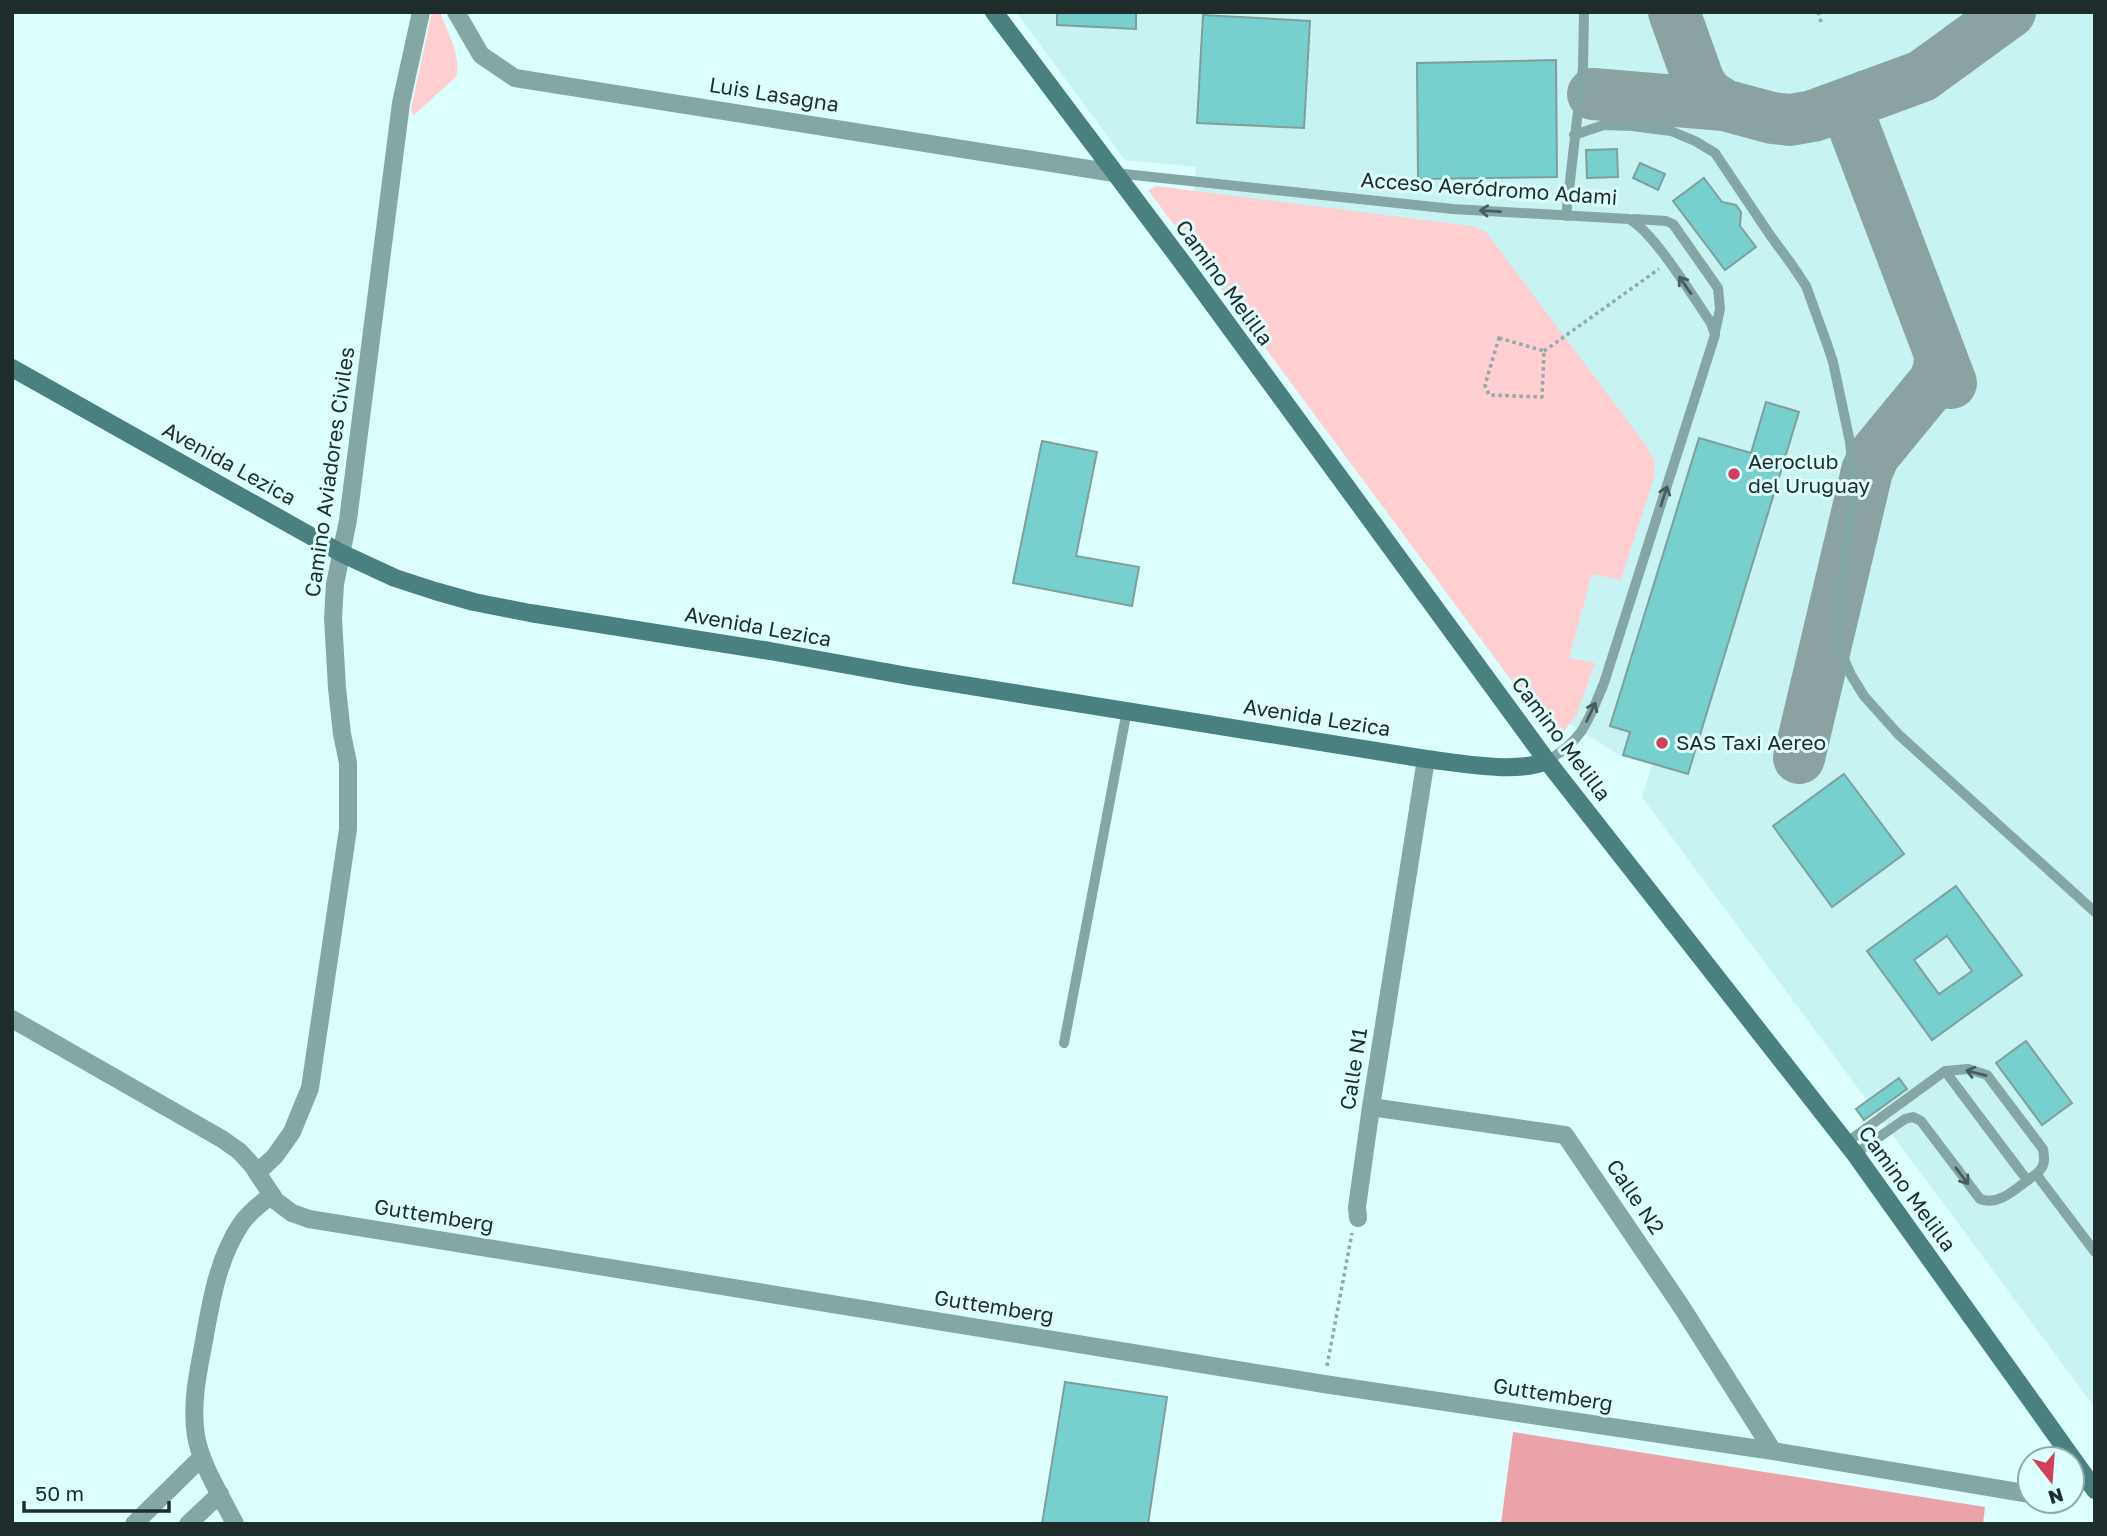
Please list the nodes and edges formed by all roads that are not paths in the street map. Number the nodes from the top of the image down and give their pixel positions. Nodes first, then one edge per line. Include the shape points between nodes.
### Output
1 (421, 12) edge
2 (456, 12) edge
3 (994, 12) edge
4 (1584, 12) edge
5 (1574, 135) junction
6 (1114, 173) junction
7 (1566, 216) junction
8 (1629, 219) junction
9 (1715, 335) junction
10 (12, 368) edge
11 (341, 553) junction
12 (1127, 710) junction
13 (1426, 759) junction
14 (1547, 761) junction
15 (2095, 912) edge
16 (12, 1019) edge
17 (1064, 1043) dead end
18 (1945, 1070) junction
19 (1896, 1106) junction
20 (1371, 1107) junction
21 (1905, 1119) junction
22 (1851, 1148) junction
23 (257, 1173) junction
24 (2031, 1177) junction
25 (272, 1195) junction
26 (1359, 1219) road end
27 (2095, 1232) edge
28 (2085, 1240) junction
29 (2095, 1252) edge
30 (2056, 1445) edge
31 (1773, 1451) junction
32 (202, 1457) junction
33 (2016, 1492) edge
34 (220, 1494) junction
35 (134, 1524) edge
36 (188, 1524) edge
37 (235, 1524) edge

1 - 11 street, Camino Aviadores Civiles via 401,103
2 - 6 street, Luis Lasagna via 481,55 515,78
3 - 6 street, Camino Melilla
4 - 5 lane
5 - 7 lane
5 - 15 lane via 1604,124 1671,131 1695,141 1715,153 1792,265 1806,286 1833,362 1850,442 1854,482 1838,622 1841,652 1852,676 1899,735
7 -> 6 lane, Acceso Aeródromo Adami via 1453,209
6 - 14 street, Camino Melilla
7 - 8 lane, Acceso Aeródromo Adami
9 -> 8 lane, Acceso Aeródromo Adami via 1642,226
8 - 9 lane via 1673,224 1718,288
14 -> 9 lane via 1573,743 1604,683
10 - 11 street, Avenida Lezica
11 - 12 street, Avenida Lezica via 395,578 474,602
11 - 23 street, Camino Aviadores Civiles via 335,584 334,645 348,763 348,829 310,1088 292,1132
12 - 13 street, Avenida Lezica
12 - 17 lane
13 - 14 street, Avenida Lezica via 1481,766
13 - 20 street, Calle N1
14 - 22 street, Camino Melilla
16 - 23 street, Guttemberg via 222,1139
18 - 19 lane
18 - 24 lane
24 -> 18 lane via 2045,1160 2042,1149 1987,1075 1968,1069
19 - 21 lane
19 - 22 lane
20 - 26 street, Calle N1
20 - 31 street, Calle N2 via 1565,1135
21 - 22 lane
21 -> 24 lane via 1921,1121 1980,1199 1998,1200
22 - 30 street, Camino Melilla
23 - 25 street, Guttemberg
24 - 28 lane
25 - 31 street, Guttemberg via 292,1213 342,1226 1324,1384
25 - 32 street via 241,1224 213,1294 193,1408
27 - 28 lane
28 - 29 lane
31 - 33 street, Guttemberg
32 - 34 street
32 - 35 street
34 - 36 street
34 - 37 street

